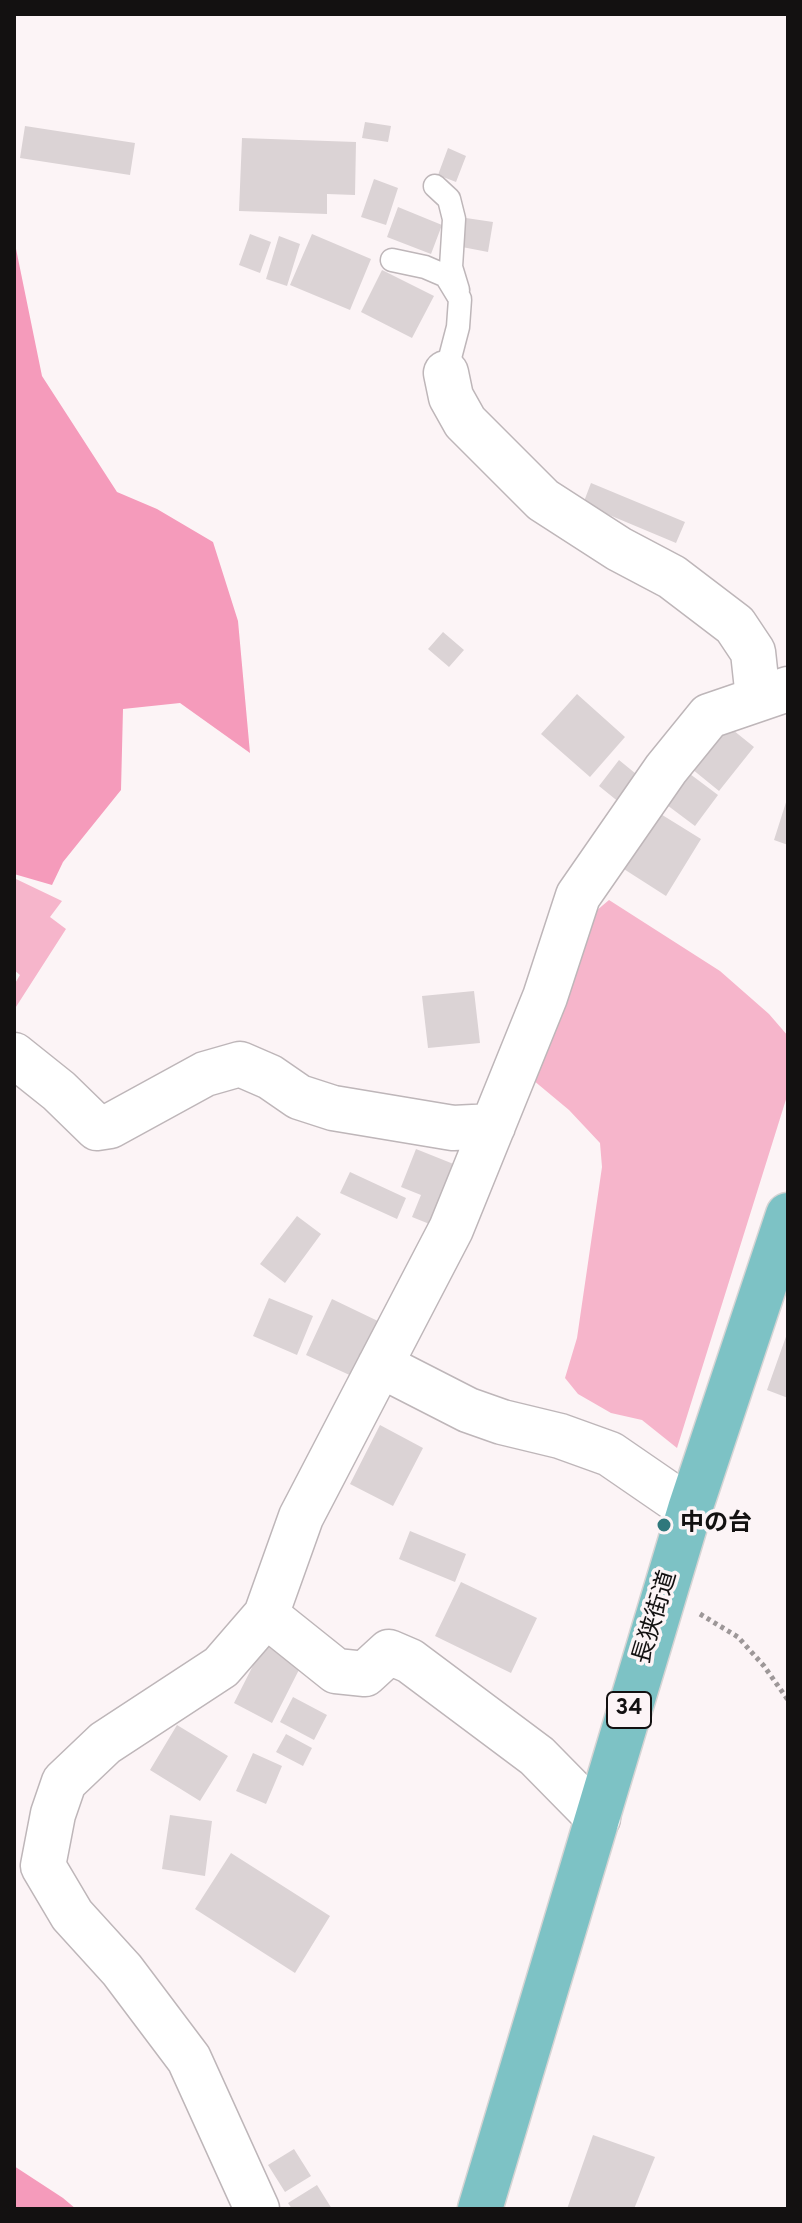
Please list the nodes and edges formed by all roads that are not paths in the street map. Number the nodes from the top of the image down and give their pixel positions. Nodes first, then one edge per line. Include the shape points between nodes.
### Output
1 (435, 186) dead end
2 (392, 260) dead end
3 (460, 299) junction
4 (446, 373) joint
5 (773, 694) edge
6 (14, 1055) edge
7 (493, 1126) junction
8 (788, 1215) edge
9 (380, 1365) junction
10 (690, 1509) junction
11 (266, 1615) junction
12 (598, 1818) junction
13 (257, 2209) edge
14 (480, 2209) edge

1 - 3 lane via 449,199 454,219 451,267
2 - 3 lane via 446,276
3 - 4 lane
4 - 5 street via 451,397 465,422 543,500 672,577 735,625
5 - 7 street via 709,716 578,896 545,997
6 - 7 street via 97,1128 110,1126 205,1074 240,1064 299,1097 333,1108 453,1128
7 - 9 street via 451,1229
8 - 10 main road, 長狭街道 / 34
9 - 10 street via 468,1410 610,1454
9 - 11 street via 301,1517
10 - 12 main road, 長狭街道 / 34
11 - 12 street via 336,1671 365,1674 389,1652 410,1661 537,1756
11 - 13 street via 221,1667 105,1743 64,1782 43,1866 72,1915 122,1970 189,2059
12 - 14 main road, 長狭街道 / 34

